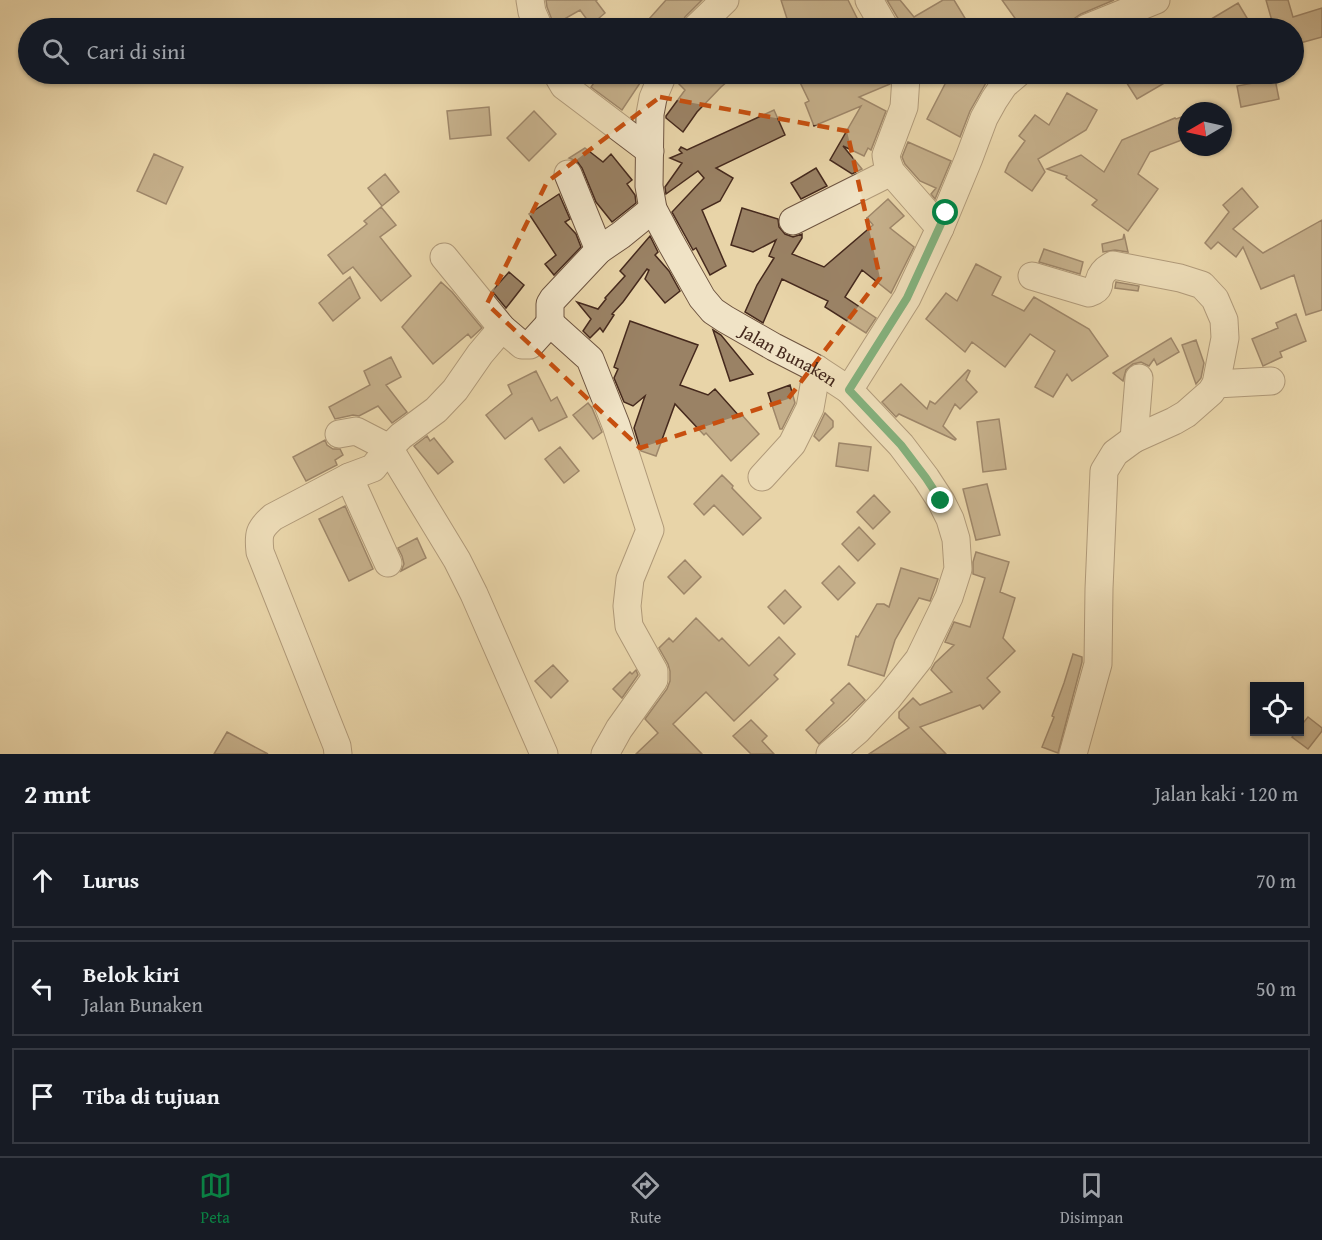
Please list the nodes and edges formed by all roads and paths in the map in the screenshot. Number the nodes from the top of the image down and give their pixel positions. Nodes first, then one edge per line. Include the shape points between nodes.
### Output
1 (530, 0) edge
2 (725, 0) edge
3 (869, 0) edge
4 (1156, 0) edge
5 (535, 18) edge
6 (706, 18) edge
7 (879, 18) edge
8 (1112, 18) edge
9 (563, 84) edge
10 (659, 84) edge
11 (906, 84) edge
12 (1005, 84) edge
13 (650, 151) junction
14 (891, 172) junction
15 (568, 174) dead end
16 (653, 209) junction
17 (793, 221) dead end
18 (940, 228) junction
19 (599, 250) junction
20 (444, 257) dead end
21 (1032, 276) dead end
22 (550, 323) junction
23 (502, 328) junction
24 (817, 369) junction
25 (1139, 378) dead end
26 (1271, 381) dead end
27 (1216, 384) junction
28 (849, 390) junction
29 (339, 434) dead end
30 (1134, 439) junction
31 (389, 448) junction
32 (349, 477) junction
33 (762, 477) dead end
34 (388, 562) dead end
35 (338, 754) edge
36 (544, 754) edge
37 (605, 754) edge
38 (830, 754) edge
39 (1074, 754) edge

1 - 5 street
2 - 6 street
3 - 7 street
4 - 8 street
9 - 13 street
10 - 13 street, Jalan Bunaken via 650,114
11 - 14 street via 904,107 886,155
12 - 18 street via 984,118
13 - 16 street, Jalan Bunaken
14 - 17 street
14 - 18 street
15 - 19 street
16 - 19 street
16 - 24 street, Jalan Bunaken via 713,311
18 - 28 street via 907,298
19 - 22 street via 553,299
20 - 23 street
21 - 27 street via 1089,293 1099,287 1103,272 1113,265 1202,285 1215,299 1224,320 1225,338
22 - 23 street via 531,345 525,346
22 - 37 street via 590,359 650,530 630,579 627,606 629,626 654,671 654,680
23 - 31 street via 455,390
24 - 28 street, Jalan Bunaken
24 - 33 street via 810,408 792,444
25 - 30 street
26 - 27 street
27 - 30 street via 1186,414
28 - 38 street, Jalan Bunaken via 901,445 941,501 956,539 958,569 950,597 919,659 889,697
29 - 31 street via 356,431
30 - 39 street via 1115,453 1104,471 1098,664
31 - 32 street via 373,468
31 - 36 street via 457,560
32 - 34 street
32 - 35 street via 273,517 258,538

